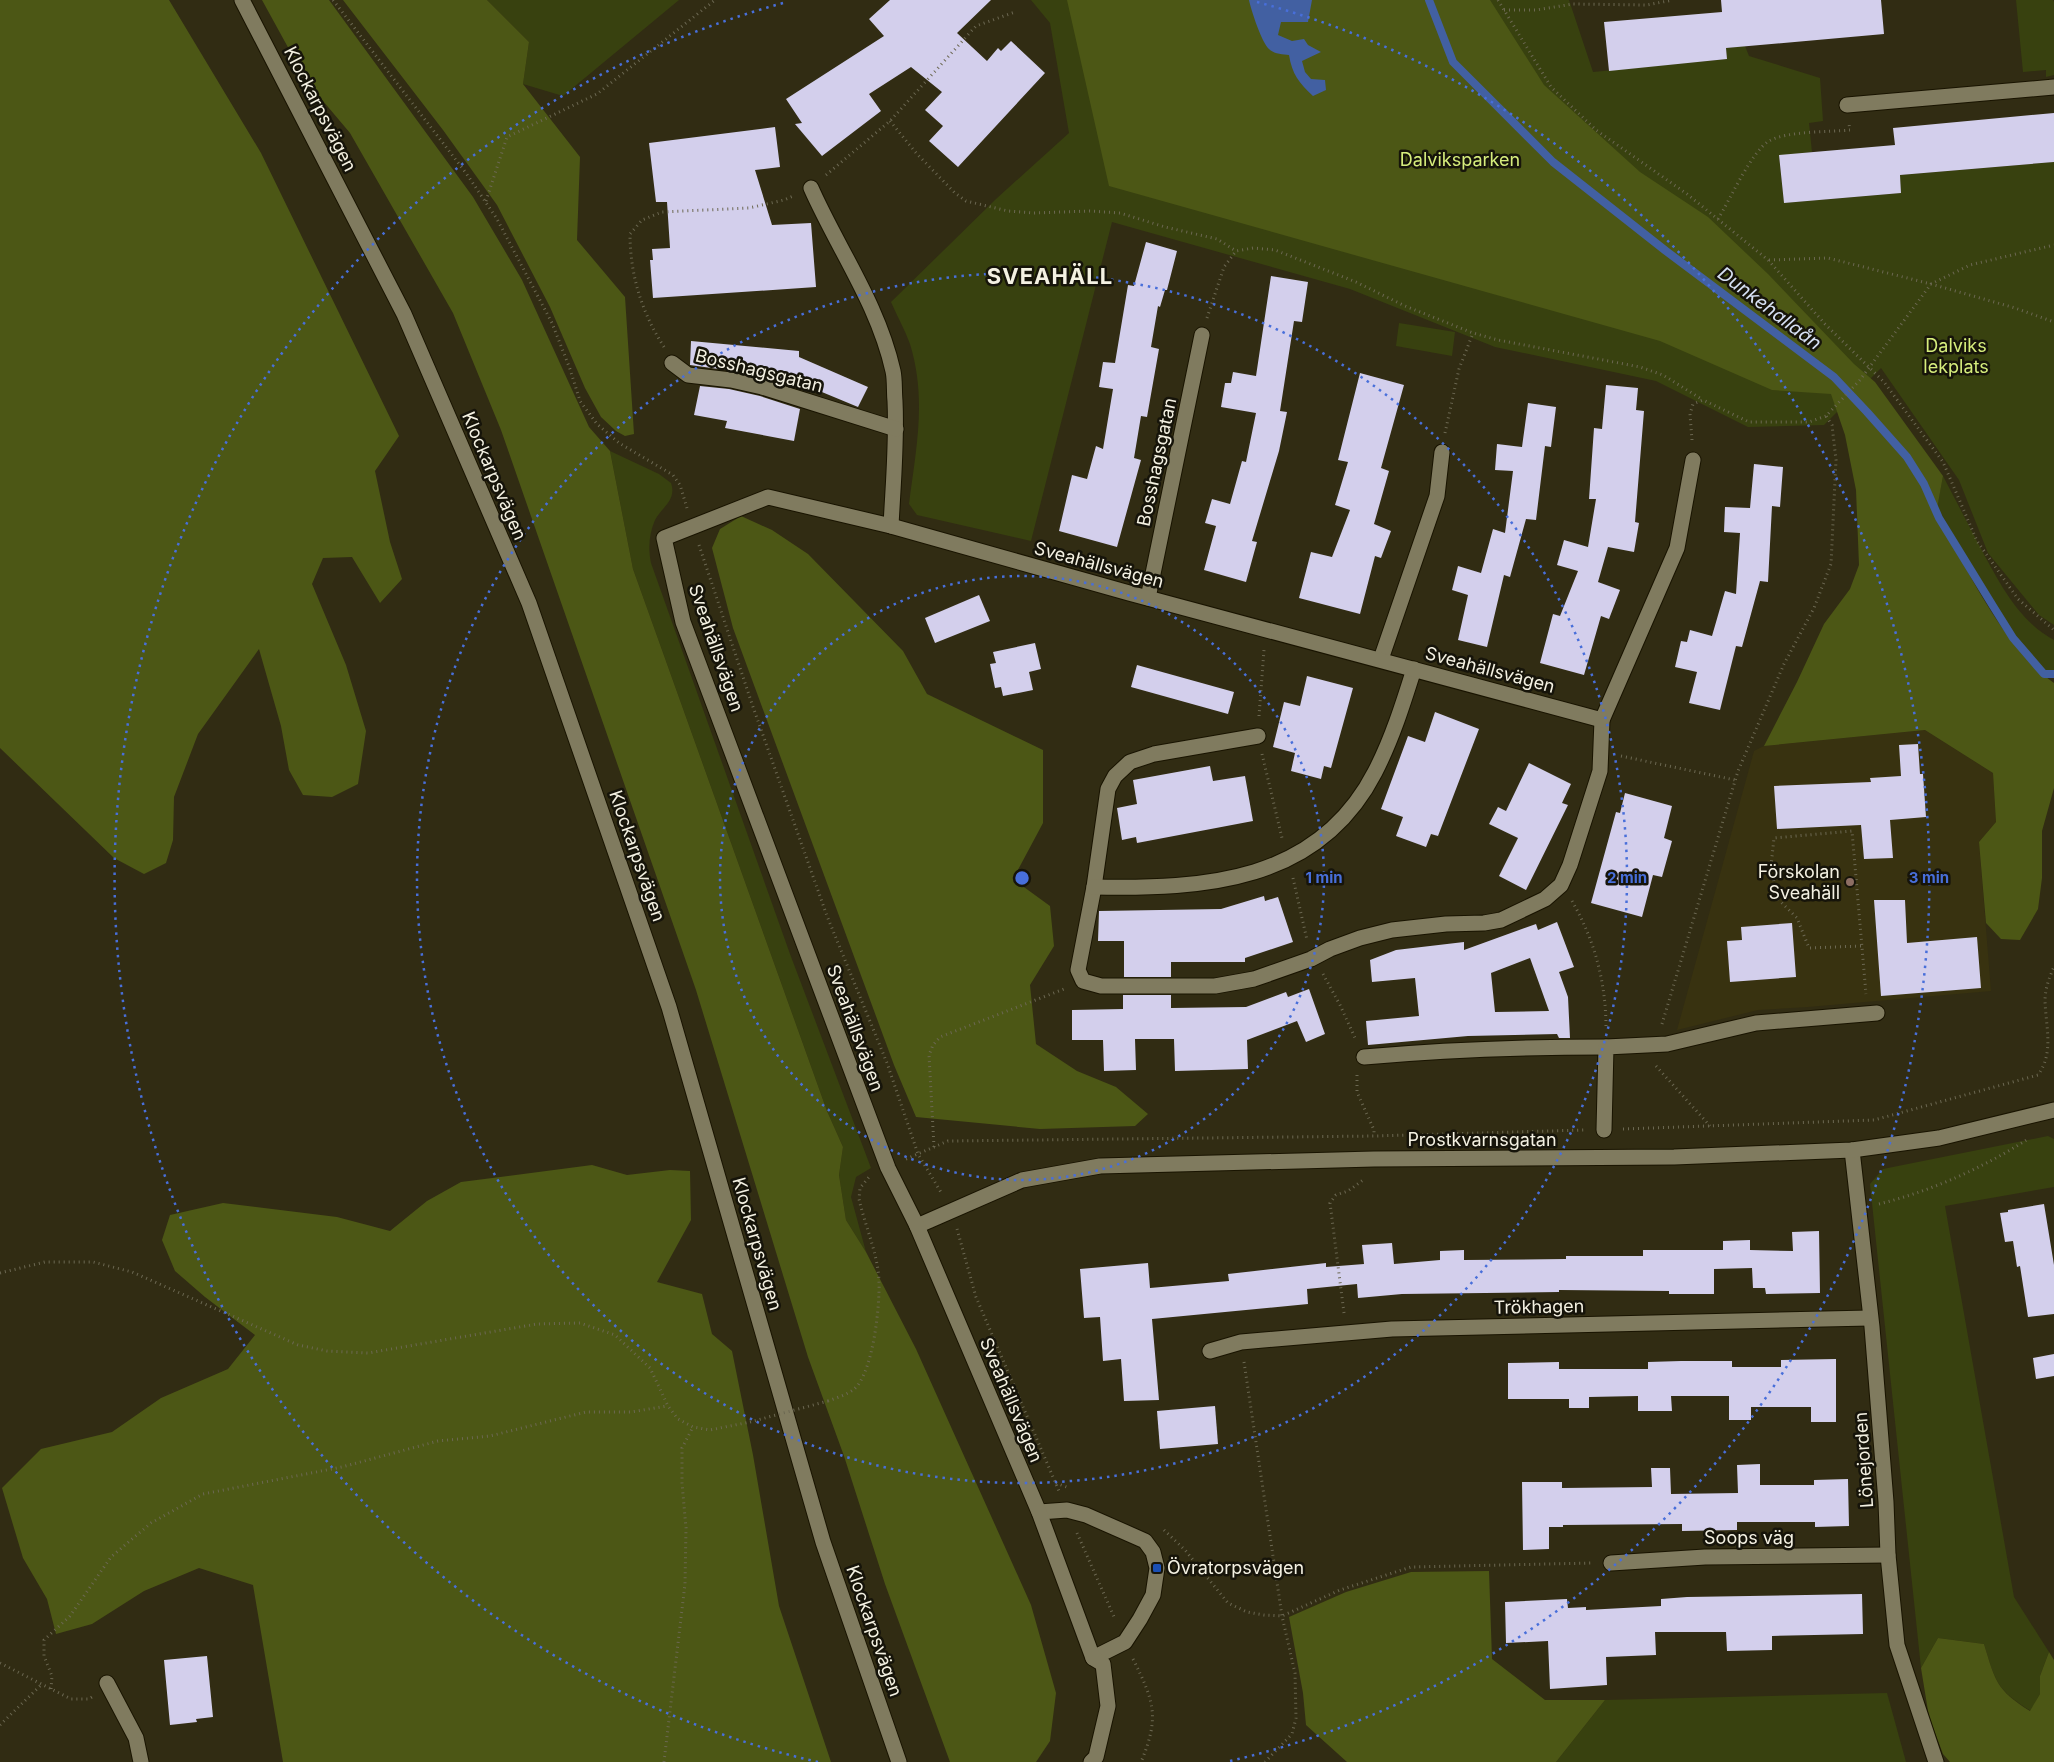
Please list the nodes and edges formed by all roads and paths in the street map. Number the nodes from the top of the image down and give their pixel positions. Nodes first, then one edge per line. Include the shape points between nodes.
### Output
1 (242, 0) edge
2 (715, 0) edge
3 (1498, 0) edge
4 (1673, 0) edge
5 (1504, 10) junction
6 (1015, 12) dead end
7 (2054, 87) edge
8 (1847, 105) joint
9 (890, 121) junction
10 (811, 188) junction
11 (486, 202) dead end
12 (1718, 219) junction
13 (2054, 246) edge
14 (1236, 251) junction
15 (1768, 260) junction
16 (1931, 284) junction
17 (2054, 322) edge
18 (1473, 333) junction
19 (1202, 334) joint
20 (672, 363) joint
21 (1869, 367) junction
22 (1702, 400) junction
23 (1826, 416) junction
24 (896, 429) junction
25 (1442, 452) joint
26 (1693, 460) joint
27 (892, 526) junction
28 (1148, 598) junction
29 (1269, 630) junction
30 (2054, 630) edge
31 (1381, 660) junction
32 (1414, 669) junction
33 (1602, 720) junction
34 (1258, 736) junction
35 (1600, 751) junction
36 (1735, 780) junction
37 (1289, 860) junction
38 (1094, 887) junction
39 (1555, 890) junction
40 (1862, 946) junction
41 (1311, 959) junction
42 (2054, 967) edge
43 (1084, 981) junction
44 (1872, 1014) joint
45 (1667, 1044) junction
46 (1641, 1045) junction
47 (1606, 1047) junction
48 (1364, 1057) junction
49 (2054, 1110) edge
50 (1710, 1126) junction
51 (1604, 1130) junction
52 (1374, 1136) junction
53 (2029, 1138) dead end
54 (934, 1147) junction
55 (1852, 1150) junction
56 (888, 1168) junction
57 (1368, 1176) dead end
58 (1858, 1209) junction
59 (917, 1226) junction
60 (0, 1273) edge
61 (1870, 1318) junction
62 (1346, 1333) junction
63 (1241, 1342) junction
64 (1210, 1351) dead end
65 (668, 1406) junction
66 (692, 1428) junction
67 (1056, 1483) dead end
68 (1071, 1489) dead end
69 (1039, 1512) junction
70 (1158, 1527) dead end
71 (1888, 1555) junction
72 (1611, 1563) joint
73 (1282, 1616) junction
74 (1093, 1658) junction
75 (0, 1663) edge
76 (107, 1683) joint
77 (41, 1685) junction
78 (51, 1689) junction
79 (0, 1725) edge
80 (1099, 1760) edge
81 (141, 1762) edge
82 (664, 1762) edge
83 (899, 1762) edge
84 (1265, 1762) edge
85 (1936, 1762) edge

1 - 83 street, Klockarpsvägen via 404,314 529,603 669,1008 823,1542
2 - 11 path via 598,94 507,137
3 - 5 path
4 - 5 path via 1647,5 1573,4 1536,10
5 - 12 path via 1551,87 1596,130
6 - 9 path, Bosshagsgatan via 976,26
7 - 8 street
8 - 12 path via 1850,130 1785,136 1769,141 1753,160
9 - 10 path, Bosshagsgatan
9 - 14 path via 917,154 966,201 1008,211 1120,213 1217,240
10 - 20 path, Bosshagsgatan via 784,200 749,208 662,212 642,220 630,234 630,256 638,290 651,327
10 - 24 street via 873,310 893,372
12 - 15 path
13 - 16 path via 1970,265
14 - 18 path via 1253,248 1274,250
14 - 19 path via 1224,267
15 - 16 path via 1828,258
15 - 21 path
16 - 17 path
16 - 21 path
18 - 22 path via 1640,367 1663,375
18 - 25 path via 1459,369 1446,420
19 - 28 street, Bosshagsgatan
20 - 24 street, Bosshagsgatan via 688,375 762,387
21 - 23 path
21 - 30 path via 1884,382 1943,462 1977,541 2018,599
22 - 23 path via 1749,422 1809,422
22 - 26 path via 1693,404 1690,414
23 - 36 path via 1832,426 1836,460 1831,564
24 - 27 street
25 - 31 street via 1437,496
26 - 33 street via 1677,548
27 - 28 street, Sveahällsvägen
27 - 56 street, Sveahällsvägen via 768,497 664,538 683,622
28 - 29 street, Sveahällsvägen
29 - 31 street, Sveahällsvägen
29 - 34 path via 1264,650
31 - 32 street, Sveahällsvägen
32 - 33 street, Sveahällsvägen
32 - 37 street via 1375,773 1352,808 1318,842
33 - 35 street
34 - 37 path
34 - 38 street via 1154,754 1130,762 1115,776 1108,790
35 - 36 path
35 - 39 street via 1600,771 1570,865 1561,886
36 - 45 path via 1662,1024
37 - 38 street via 1259,872 1201,884
37 - 41 path
38 - 43 street via 1078,970
39 - 41 street via 1545,899 1501,920 1392,930 1338,946
39 - 47 path via 1571,900 1585,925 1598,960 1606,1008
40 - 40 path via 1852,831 1774,838 1771,866 1777,898 1796,918 1809,948
40 - 44 path
41 - 43 street via 1254,979 1215,986 1102,986
41 - 48 path via 1317,963 1340,1005
42 - 50 path via 2045,1001 2051,1052 2046,1067 2038,1075 1874,1120
43 - 54 path via 940,1037 930,1055
44 - 45 street via 1756,1024
45 - 46 street
46 - 47 street
46 - 50 path
47 - 48 street via 1482,1048
47 - 51 street
48 - 52 path via 1356,1068 1358,1092
49 - 55 street, Prostkvarnsgatan via 1939,1138
50 - 51 path
51 - 52 path
52 - 54 path via 948,1141
53 - 58 path via 1929,1189
54 - 56 path
55 - 58 street, Lönejorden
55 - 59 street, Prostkvarnsgatan via 1674,1157 1374,1159 1100,1166 1022,1180
56 - 59 street, Sveahällsvägen
56 - 66 path, bridge via 866,1178 860,1188 859,1199 879,1280 870,1358 866,1372 854,1390 828,1401 750,1422 710,1430
57 - 62 path via 1348,1191 1336,1195 1330,1203
58 - 61 street, Lönejorden
59 - 69 street, Sveahällsvägen
60 - 65 path via 45,1262 94,1262 132,1272 298,1345 327,1351 368,1353 538,1324 580,1323 616,1335 650,1368
61 - 62 street, Trökhagen via 1392,1329
61 - 71 street, Lönejorden
62 - 63 street, Trökhagen
63 - 64 street, Trökhagen
63 - 73 path
65 - 66 path via 678,1420
65 - 78 path via 631,1412 586,1412 490,1436 438,1441 342,1468 203,1494 152,1523 112,1557 70,1616 44,1640 44,1656 52,1676
66 - 82 path via 682,1448 685,1584
67 - 68 path
69 - 74 street, Sveahällsvägen
69 - 74 street via 1067,1510 1086,1515 1145,1541 1153,1552 1157,1568 1153,1595 1140,1618 1125,1642
70 - 73 path via 1185,1550 1228,1603 1247,1612
71 - 72 street, Soops väg via 1704,1557
71 - 85 street, Lönejorden via 1897,1645
72 - 73 path via 1411,1567 1340,1590
73 - 84 path via 1294,1673 1296,1718 1292,1734
74 - 80 street, Sveahällsvägen via 1104,1664 1108,1706
75 - 77 path
76 - 78 path via 89,1699 70,1699
76 - 81 street via 136,1738
77 - 78 path
77 - 79 path

